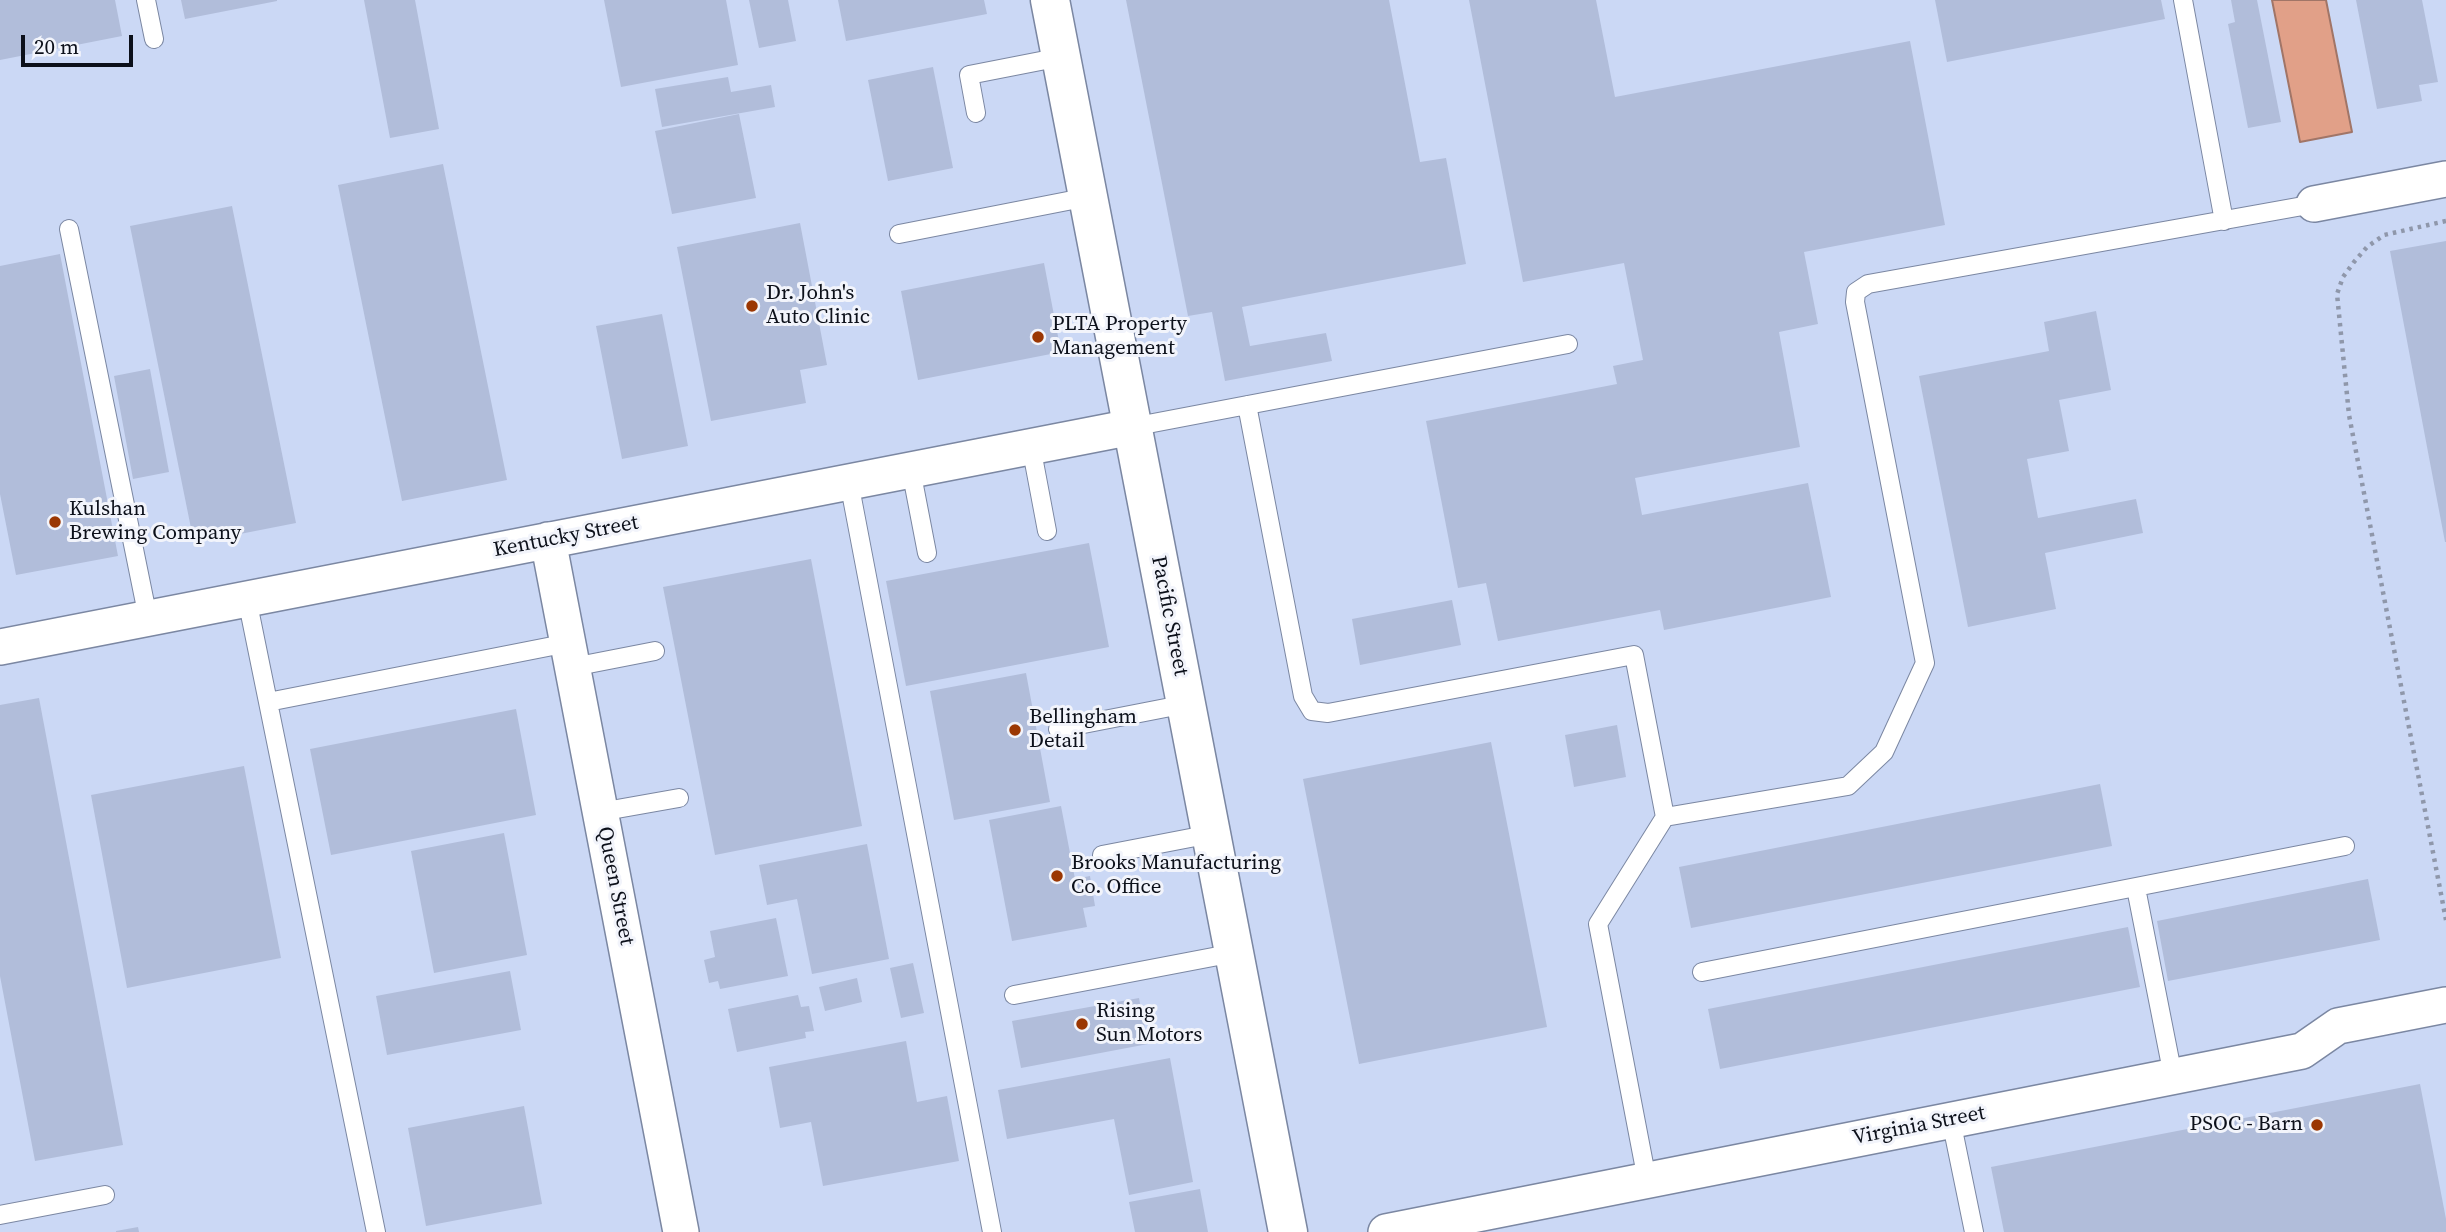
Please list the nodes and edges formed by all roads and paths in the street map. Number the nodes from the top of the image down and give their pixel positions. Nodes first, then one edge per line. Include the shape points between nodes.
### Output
1 (146, 0) edge
2 (1050, 0) edge
3 (2183, 0) edge
4 (154, 39) dead end
5 (1061, 57) junction
6 (976, 113) dead end
7 (2446, 179) edge
8 (1088, 197) junction
9 (2314, 204) joint
10 (2224, 221) junction
11 (2446, 221) edge
12 (69, 229) dead end
13 (899, 234) dead end
14 (1568, 345) dead end
15 (1247, 405) junction
16 (1132, 427) junction
17 (1031, 446) junction
18 (911, 470) junction
19 (849, 482) junction
20 (1046, 531) dead end
21 (548, 540) junction
22 (927, 553) dead end
23 (247, 599) junction
24 (148, 618) junction
25 (0, 647) edge
26 (655, 651) dead end
27 (570, 655) junction
28 (268, 702) junction
29 (1186, 704) junction
30 (1058, 729) dead end
31 (679, 798) dead end
32 (600, 813) junction
33 (1665, 817) junction
34 (1211, 834) junction
35 (2345, 846) dead end
36 (1102, 855) dead end
37 (2136, 888) junction
38 (2446, 920) edge
39 (1234, 953) junction
40 (1702, 972) dead end
41 (1014, 995) dead end
42 (2446, 1005) edge
43 (2173, 1076) junction
44 (1951, 1120) junction
45 (1647, 1180) junction
46 (106, 1195) dead end
47 (0, 1215) edge
48 (376, 1232) edge
49 (681, 1232) edge
50 (992, 1232) edge
51 (1288, 1232) edge
52 (1386, 1232) edge
53 (1974, 1232) edge

1 - 4 lane
2 - 5 street, Pacific Street
3 - 10 lane
5 - 6 lane via 969,75
5 - 8 street, Pacific Street
7 - 9 street
8 - 13 lane
8 - 16 street, Pacific Street
9 - 10 lane
10 - 33 lane via 1868,284 1856,292 1925,663 1884,752 1848,786
11 - 38 path via 2384,235 2354,262 2337,294 2348,415
12 - 24 lane
14 - 15 lane
15 - 16 lane
15 - 33 lane via 1303,696 1312,711 1328,713 1634,655
16 - 17 street, Kentucky Street
16 - 29 street, Pacific Street
17 - 18 street, Kentucky Street
17 - 20 lane
18 - 19 street, Kentucky Street
18 - 22 lane
19 - 21 street, Kentucky Street
19 - 50 lane
21 - 23 street, Kentucky Street
21 - 27 street, Queen Street
23 - 24 street, Kentucky Street
23 - 28 lane
24 - 25 street, Kentucky Street
26 - 27 lane
27 - 28 lane
27 - 32 street, Queen Street
28 - 48 lane
29 - 30 lane
29 - 34 street, Pacific Street
31 - 32 lane
32 - 49 street, Queen Street
33 - 45 lane via 1598,924
34 - 36 lane
34 - 39 street, Pacific Street
35 - 37 lane
37 - 40 lane
37 - 43 lane
39 - 41 lane
39 - 51 street, Pacific Street
42 - 43 street, Virginia Street via 2338,1026 2302,1051
43 - 44 street, Virginia Street
44 - 45 street, Virginia Street
44 - 53 lane
45 - 52 street, Virginia Street
46 - 47 lane

